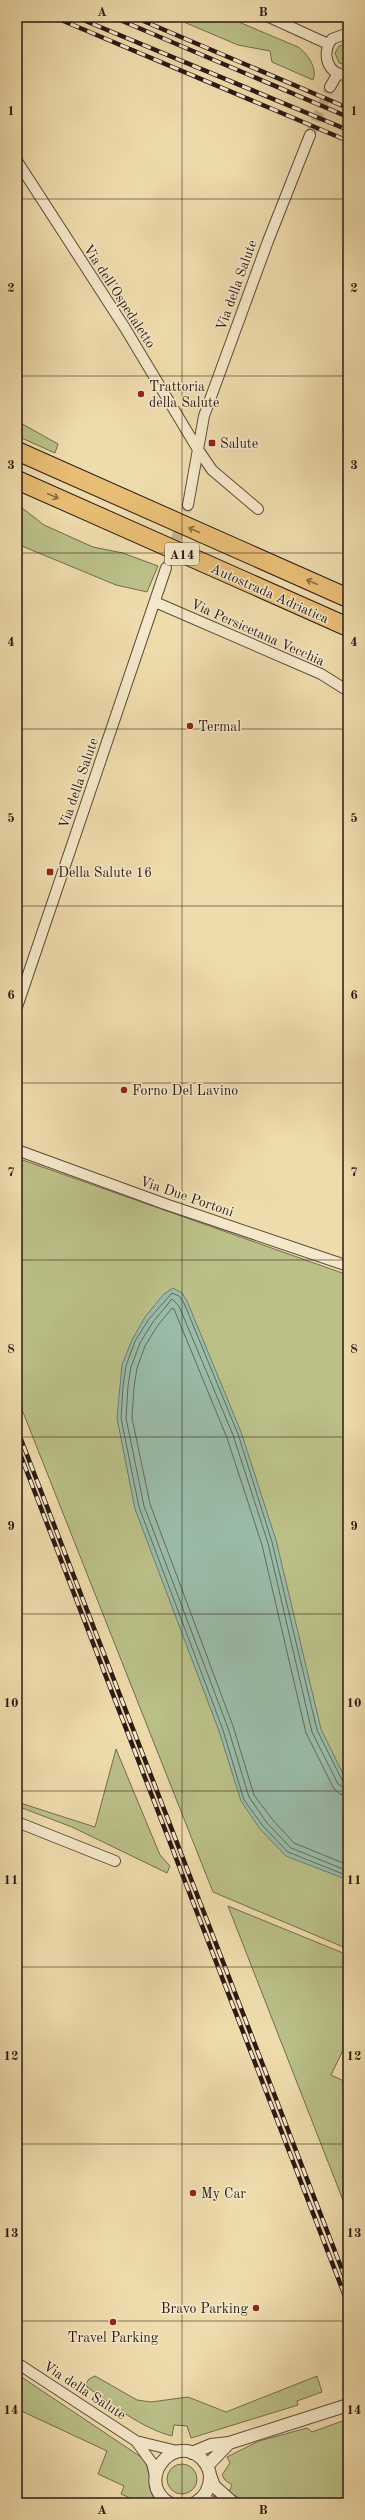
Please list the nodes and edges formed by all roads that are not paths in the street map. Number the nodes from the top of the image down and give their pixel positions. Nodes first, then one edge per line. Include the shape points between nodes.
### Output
1 (270, 17) edge
2 (348, 33) edge
3 (328, 44) junction
4 (343, 74) edge
5 (330, 86) tunnel mouth
6 (310, 135) tunnel mouth
7 (17, 161) edge
8 (197, 448) junction
9 (17, 451) edge
10 (17, 480) edge
11 (188, 505) tunnel mouth
12 (258, 509) dead end
13 (166, 568) tunnel mouth
14 (348, 598) edge
15 (155, 602) junction
16 (348, 628) edge
17 (348, 691) edge
18 (17, 1007) edge
19 (17, 1150) edge
20 (348, 1266) edge
21 (17, 1822) edge
22 (115, 1861) dead end
23 (17, 2364) edge
24 (348, 2405) edge
25 (136, 2441) junction
26 (229, 2443) junction
27 (178, 2451) junction
28 (192, 2453) junction
29 (208, 2471) junction
30 (155, 2476) junction
31 (197, 2502) edge
32 (169, 2503) edge
33 (214, 2503) edge
34 (232, 2503) edge

1 - 3 street
2 - 3 street via 337,36
3 - 4 street via 326,57 332,69
4 - 5 street
6 - 8 street, Via della Salute via 211,395
7 - 8 street, Via dell'Ospedaletto via 125,328
8 - 11 street, Via della Salute
8 - 12 street via 212,470
14 -> 9 highway, Autostrada Adriatica / A14
10 -> 16 highway, Autostrada Adriatica / A14
13 - 15 street, Via della Salute
15 - 17 street, Via Persicetana Vecchia via 320,674
15 - 18 street, Via della Salute
19 - 20 street, Via Due Portoni via 165,1204
21 - 22 street
23 - 25 street, Via della Salute
24 - 26 street
25 - 27 street, Via della Salute
25 - 30 street, Via della Salute via 152,2463
26 - 28 street via 211,2445
26 - 29 street
27 - 28 street
27 - 30 street via 162,2460
28 - 29 street via 198,2456
29 - 31 street via 208,2489
29 - 34 street via 214,2486
30 - 32 street via 159,2493
31 - 33 street

